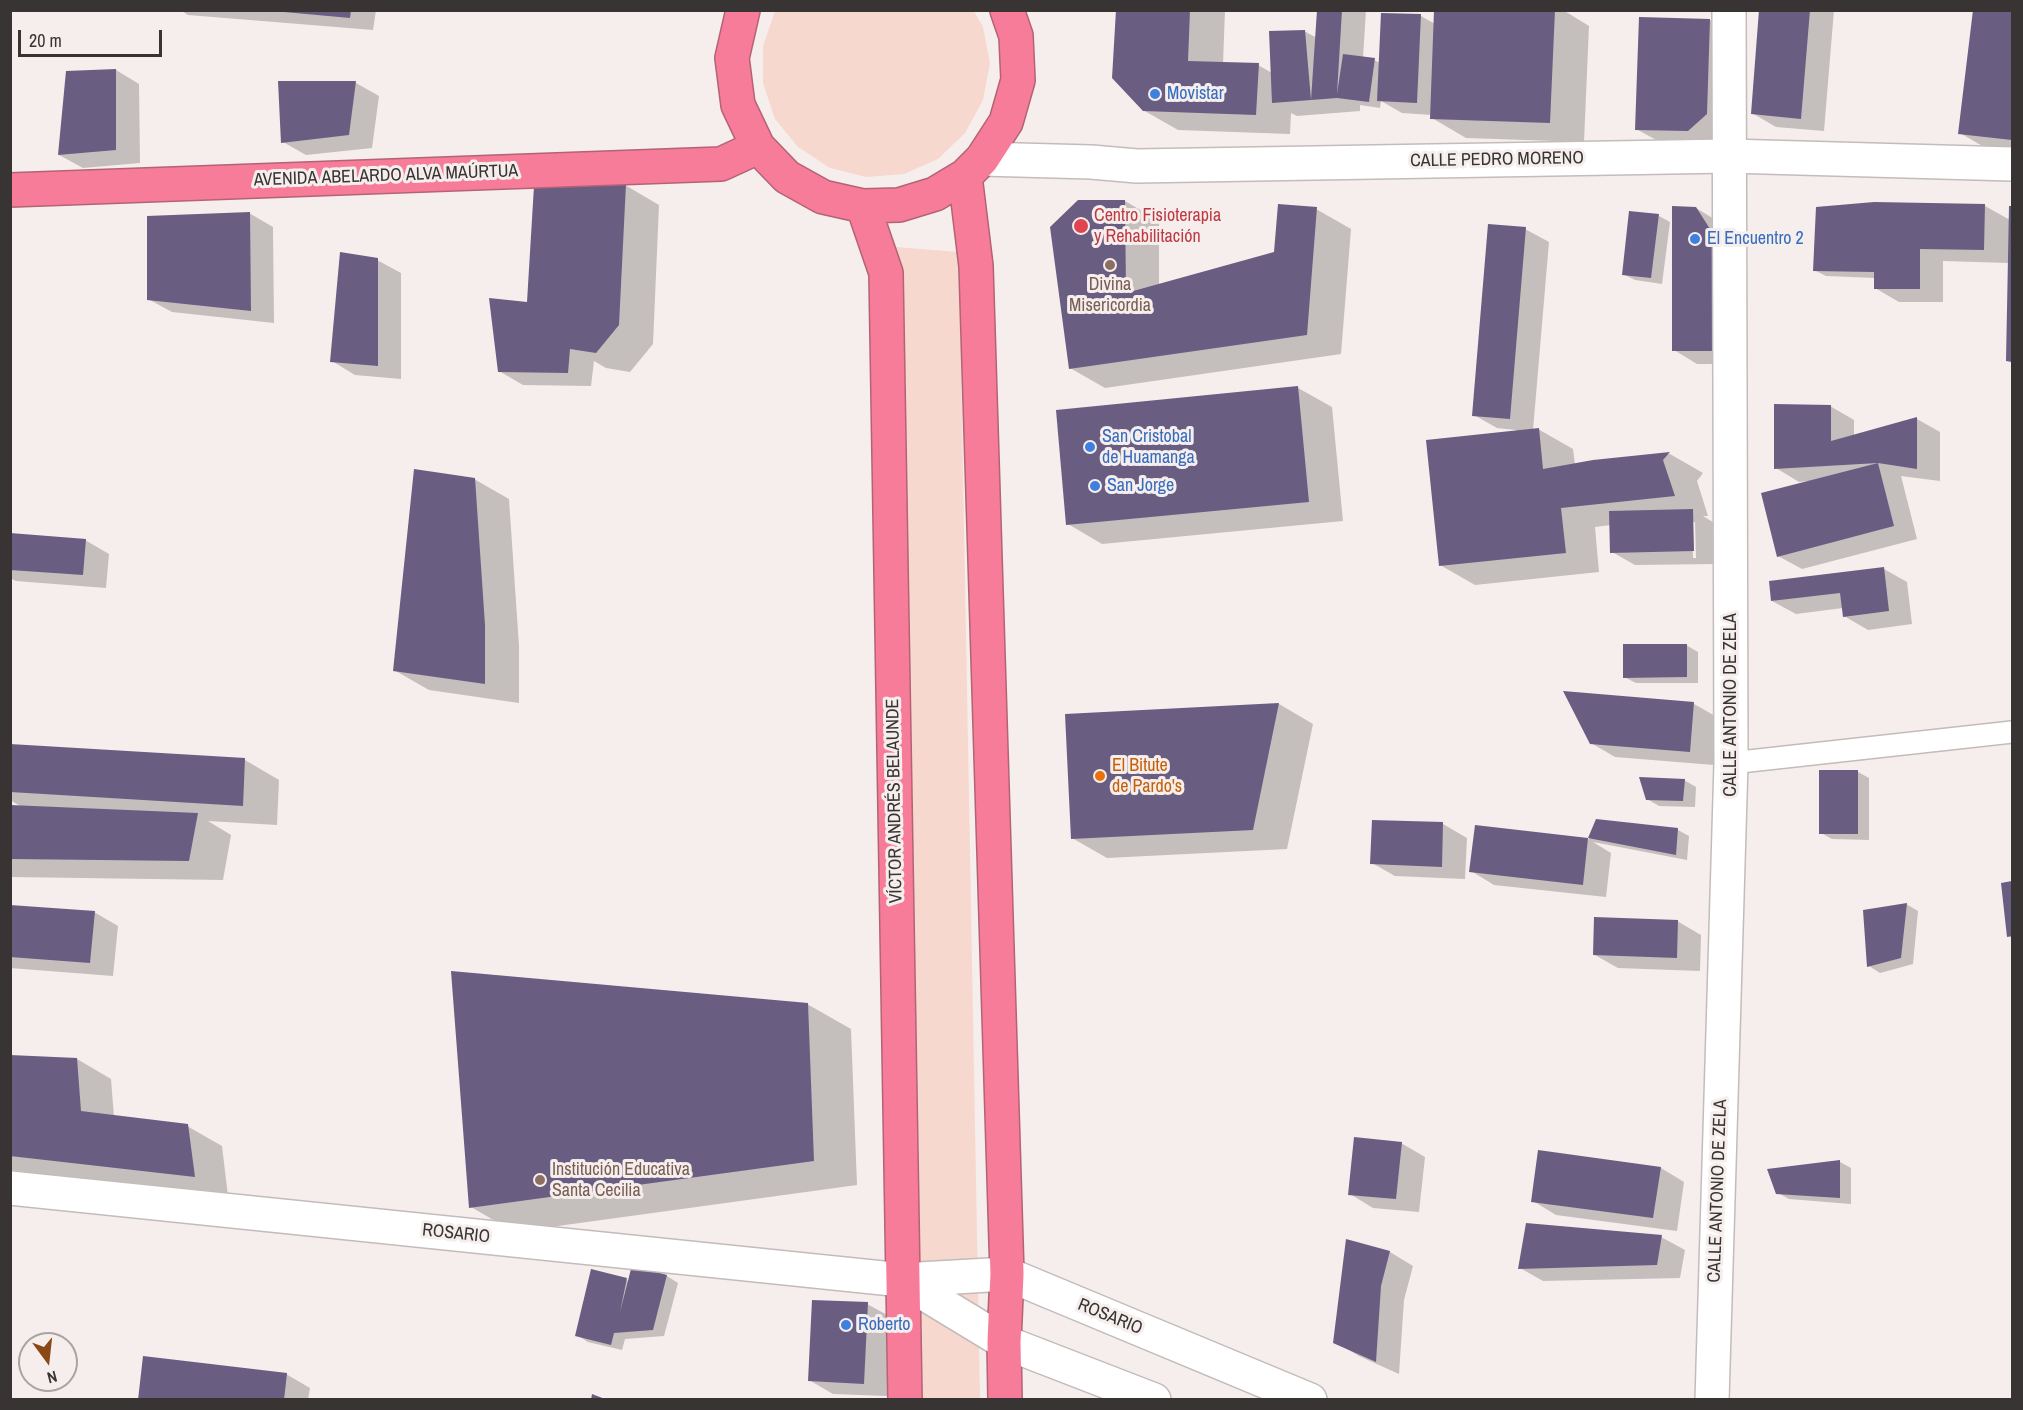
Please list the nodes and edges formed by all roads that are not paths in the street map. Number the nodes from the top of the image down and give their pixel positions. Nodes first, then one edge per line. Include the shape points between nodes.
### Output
1 (743, 10) edge
2 (1007, 10) edge
3 (1729, 10) edge
4 (758, 147) junction
5 (1730, 156) junction
6 (2013, 164) edge
7 (974, 167) junction
8 (10, 190) edge
9 (863, 206) junction
10 (2013, 732) edge
11 (1731, 763) junction
12 (10, 1188) edge
13 (1007, 1274) junction
14 (902, 1280) junction
15 (1004, 1342) junction
16 (905, 1400) edge
17 (1005, 1400) edge
18 (1154, 1400) edge
19 (1310, 1400) edge
20 (1712, 1400) edge

1 - 4 highway via 732,58 738,105
2 - 7 highway via 1016,36 1018,80 1006,122
3 - 5 street, CALLE ANTONIO DE ZELA
4 - 8 highway, AVENIDA ABELARDO ALVA MAÚRTUA via 722,164
4 - 9 highway via 787,177 823,197
5 - 6 street, CALLE PEDRO MORENO
5 - 7 street, CALLE PEDRO MORENO via 1137,166 1090,162
5 - 11 street, CALLE ANTONIO DE ZELA
7 - 9 highway via 934,194 899,205
7 - 13 highway
9 - 14 highway, VÍCTOR ANDRÉS BELAUNDE via 886,273
10 - 11 lane
11 - 20 street, CALLE ANTONIO DE ZELA
12 - 14 street, ROSARIO
13 - 14 street, ROSARIO
13 - 15 highway
13 - 19 street, ROSARIO
14 - 15 street, ROSARIO
14 - 16 highway, VÍCTOR ANDRÉS BELAUNDE
15 - 17 highway
15 - 18 street, ROSARIO

